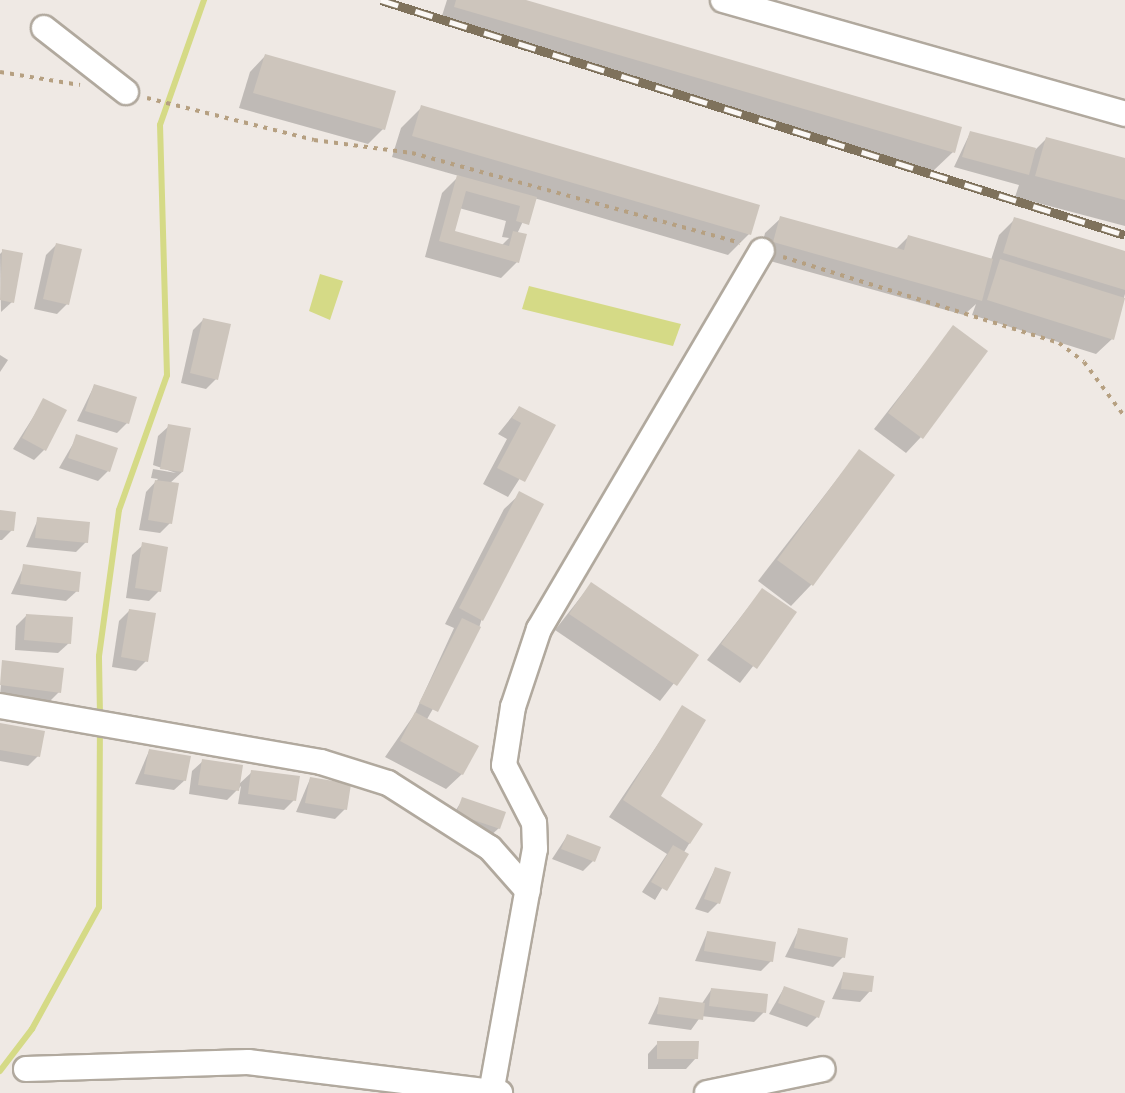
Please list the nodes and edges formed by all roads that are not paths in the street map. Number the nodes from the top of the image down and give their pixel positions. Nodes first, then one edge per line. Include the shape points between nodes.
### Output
1 (723, 0) edge
2 (44, 28) dead end
3 (126, 92) dead end
4 (1125, 114) edge
5 (762, 251) road end
6 (0, 706) edge
7 (528, 891) junction
8 (26, 1069) dead end
9 (823, 1069) dead end
10 (494, 1093) edge
11 (707, 1093) edge

1 - 4 street
2 - 3 street
5 - 7 street via 539,629 504,737 509,786 534,823
6 - 7 street via 321,762 388,783 490,848
7 - 10 street
8 - 10 street via 248,1062
9 - 11 street

